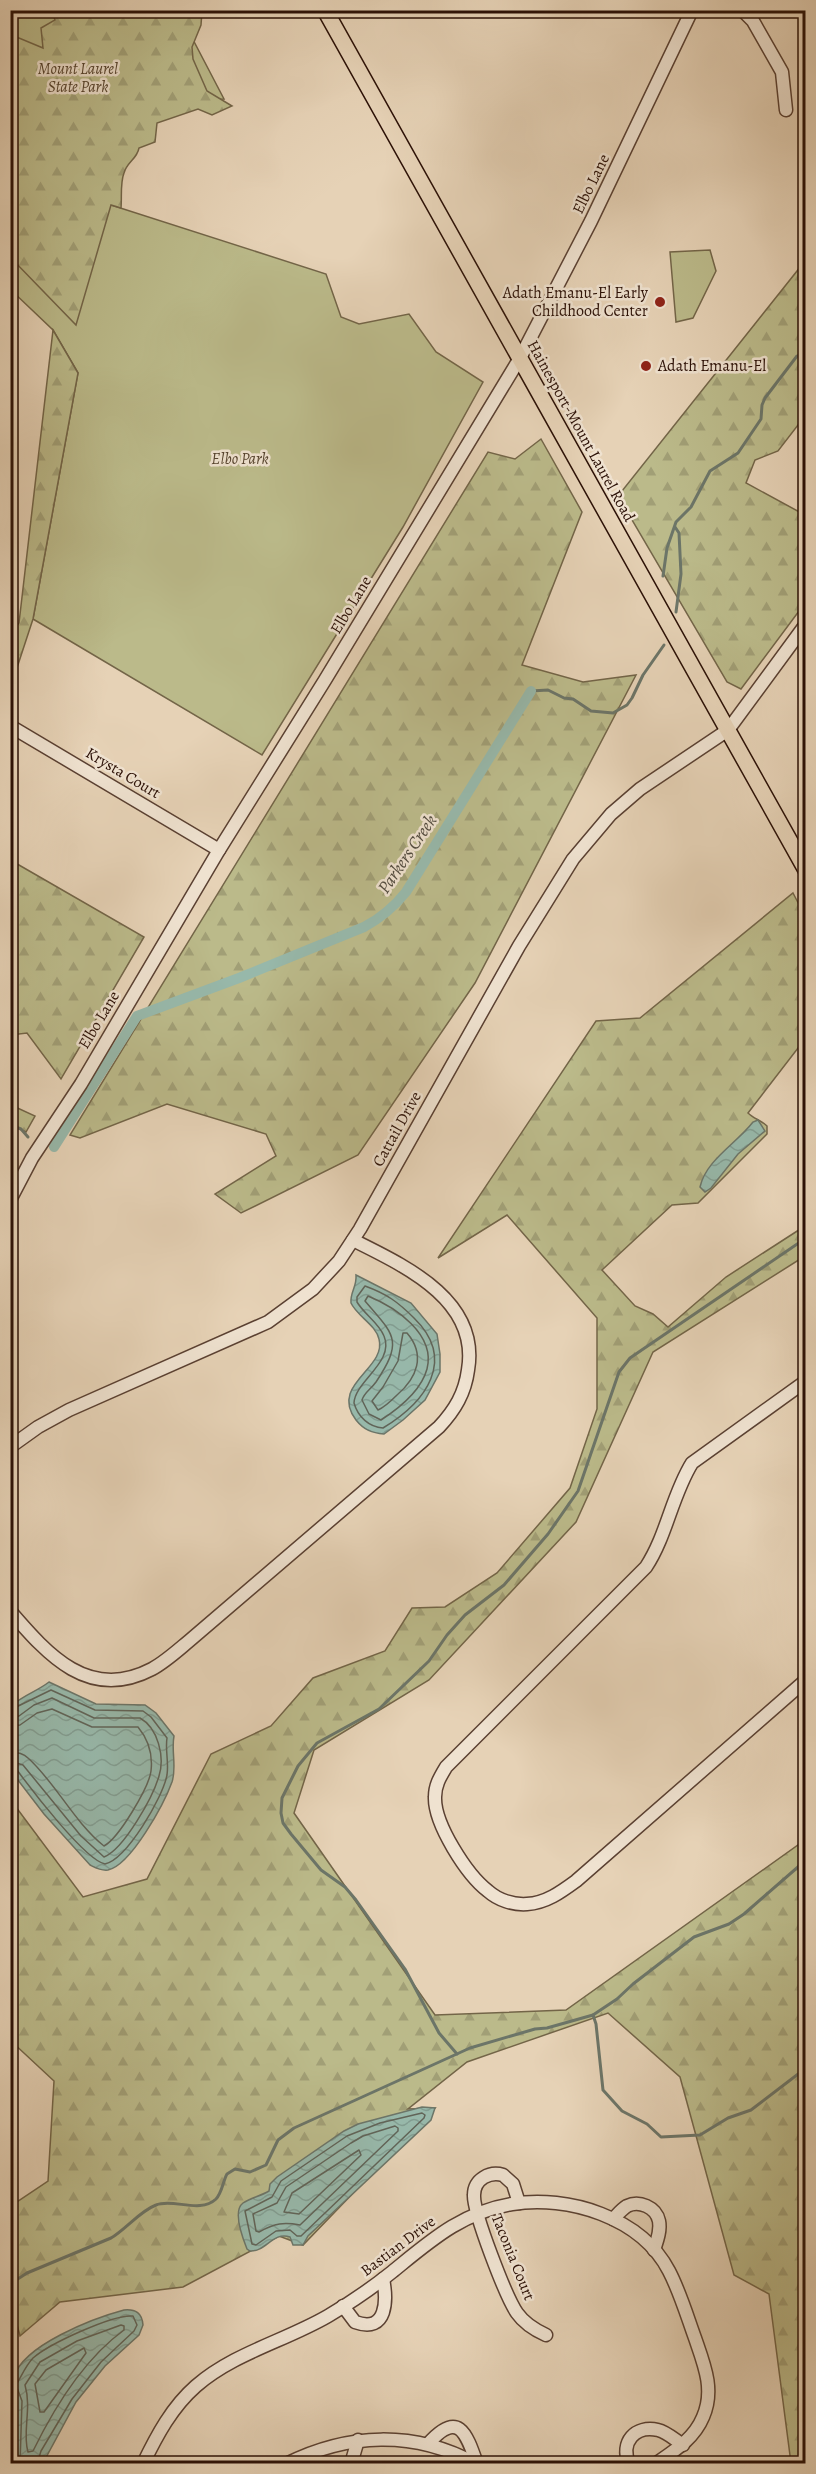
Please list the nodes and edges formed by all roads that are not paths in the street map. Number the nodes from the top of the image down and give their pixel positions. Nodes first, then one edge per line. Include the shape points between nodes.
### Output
1 (325, 10) edge
2 (692, 10) edge
3 (742, 10) edge
4 (786, 110) dead end
5 (520, 358) junction
6 (806, 624) edge
7 (10, 726) edge
8 (728, 730) junction
9 (219, 850) junction
10 (806, 870) edge
11 (10, 1200) edge
12 (353, 1240) junction
13 (806, 1381) edge
14 (10, 1447) edge
15 (10, 1611) edge
16 (806, 1680) edge
17 (519, 2203) junction
18 (478, 2213) junction
19 (613, 2219) junction
20 (654, 2250) junction
21 (383, 2279) junction
22 (343, 2306) junction
23 (546, 2335) dead end
24 (358, 2440) junction
25 (428, 2444) junction
26 (683, 2445) junction
27 (295, 2462) edge
28 (143, 2463) edge
29 (351, 2463) edge
30 (477, 2463) edge
31 (629, 2463) edge
32 (655, 2463) edge

1 - 5 main road, Hainesport-Mount Laurel Road
2 - 5 street, Elbo Lane
3 - 4 street via 753,21 782,72
5 - 8 main road, Hainesport-Mount Laurel Road
5 - 9 street, Elbo Lane
6 - 8 street, Cattail Drive
7 - 9 street, Krysta Court
8 - 10 main road, Hainesport-Mount Laurel Road
8 - 12 street, Cattail Drive via 640,789 611,814 573,859 519,946
9 - 11 street, Elbo Lane
12 - 14 street, Cattail Drive via 313,1288 268,1322 69,1410
12 - 15 street via 429,1284 449,1301 464,1323 470,1349 467,1376 458,1403 445,1421 189,1641 140,1674 99,1679 72,1670 48,1653
13 - 16 street via 692,1463 646,1567 446,1767 435,1788 440,1823 461,1860 489,1892 513,1903 545,1900 576,1881
17 - 18 street, Bastian Drive
17 - 18 street, Taconia Court via 509,2179 490,2174 475,2187
17 - 19 street, Bastian Drive via 568,2205
18 - 21 street, Bastian Drive via 434,2237
18 - 23 street, Taconia Court via 513,2307 525,2322
19 - 20 street, Bastian Drive
19 - 20 street via 630,2205 650,2208 659,2220
20 - 26 street, Bastian Drive via 676,2287 709,2392 698,2428
21 - 22 street, Bastian Drive
21 - 22 street via 387,2299 380,2318 361,2324 351,2319
22 - 28 street, Bastian Drive via 208,2377 176,2407
24 - 25 street
24 - 27 street via 324,2448
24 - 29 street
25 - 30 street
25 - 30 street via 440,2430 459,2429 470,2441
26 - 31 street via 661,2430 643,2430 629,2439 625,2448
26 - 32 street, Bastian Drive

